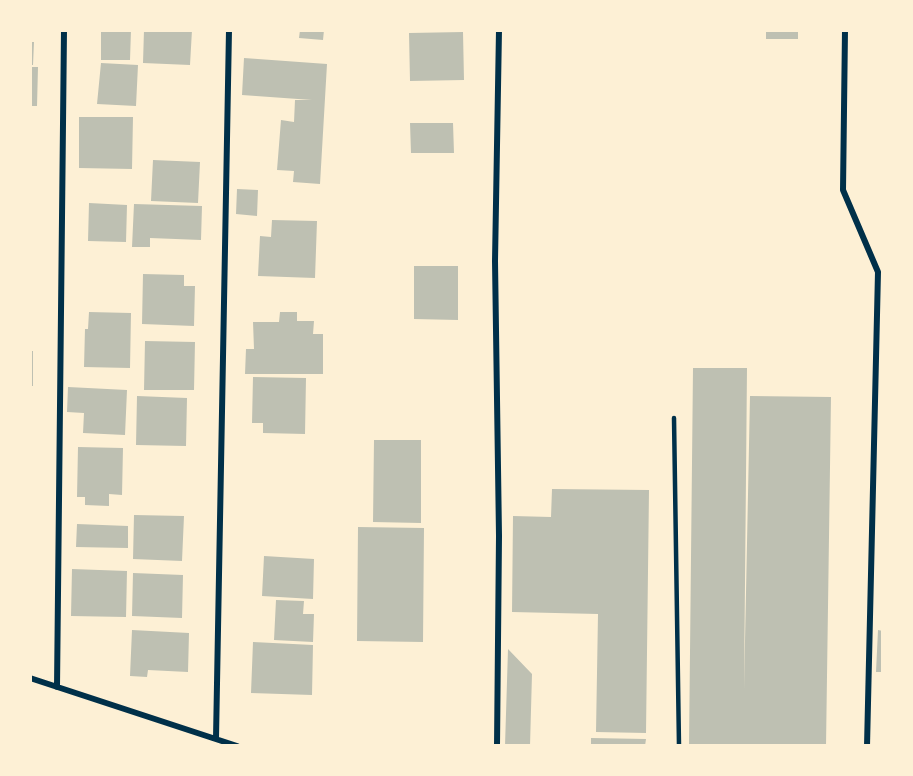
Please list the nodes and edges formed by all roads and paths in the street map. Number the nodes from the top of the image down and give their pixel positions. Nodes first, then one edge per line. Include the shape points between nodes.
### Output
1 (64, 30) edge
2 (229, 30) edge
3 (499, 30) edge
4 (845, 30) edge
5 (674, 418) dead end
6 (30, 678) edge
7 (57, 687) junction
8 (216, 738) junction
9 (237, 746) edge
10 (497, 746) edge
11 (679, 746) edge
12 (867, 746) edge

1 - 7 street
2 - 8 street
3 - 10 street via 495,261
4 - 12 street via 843,190 878,272
5 - 11 lane
6 - 7 street
7 - 8 street
8 - 9 street

